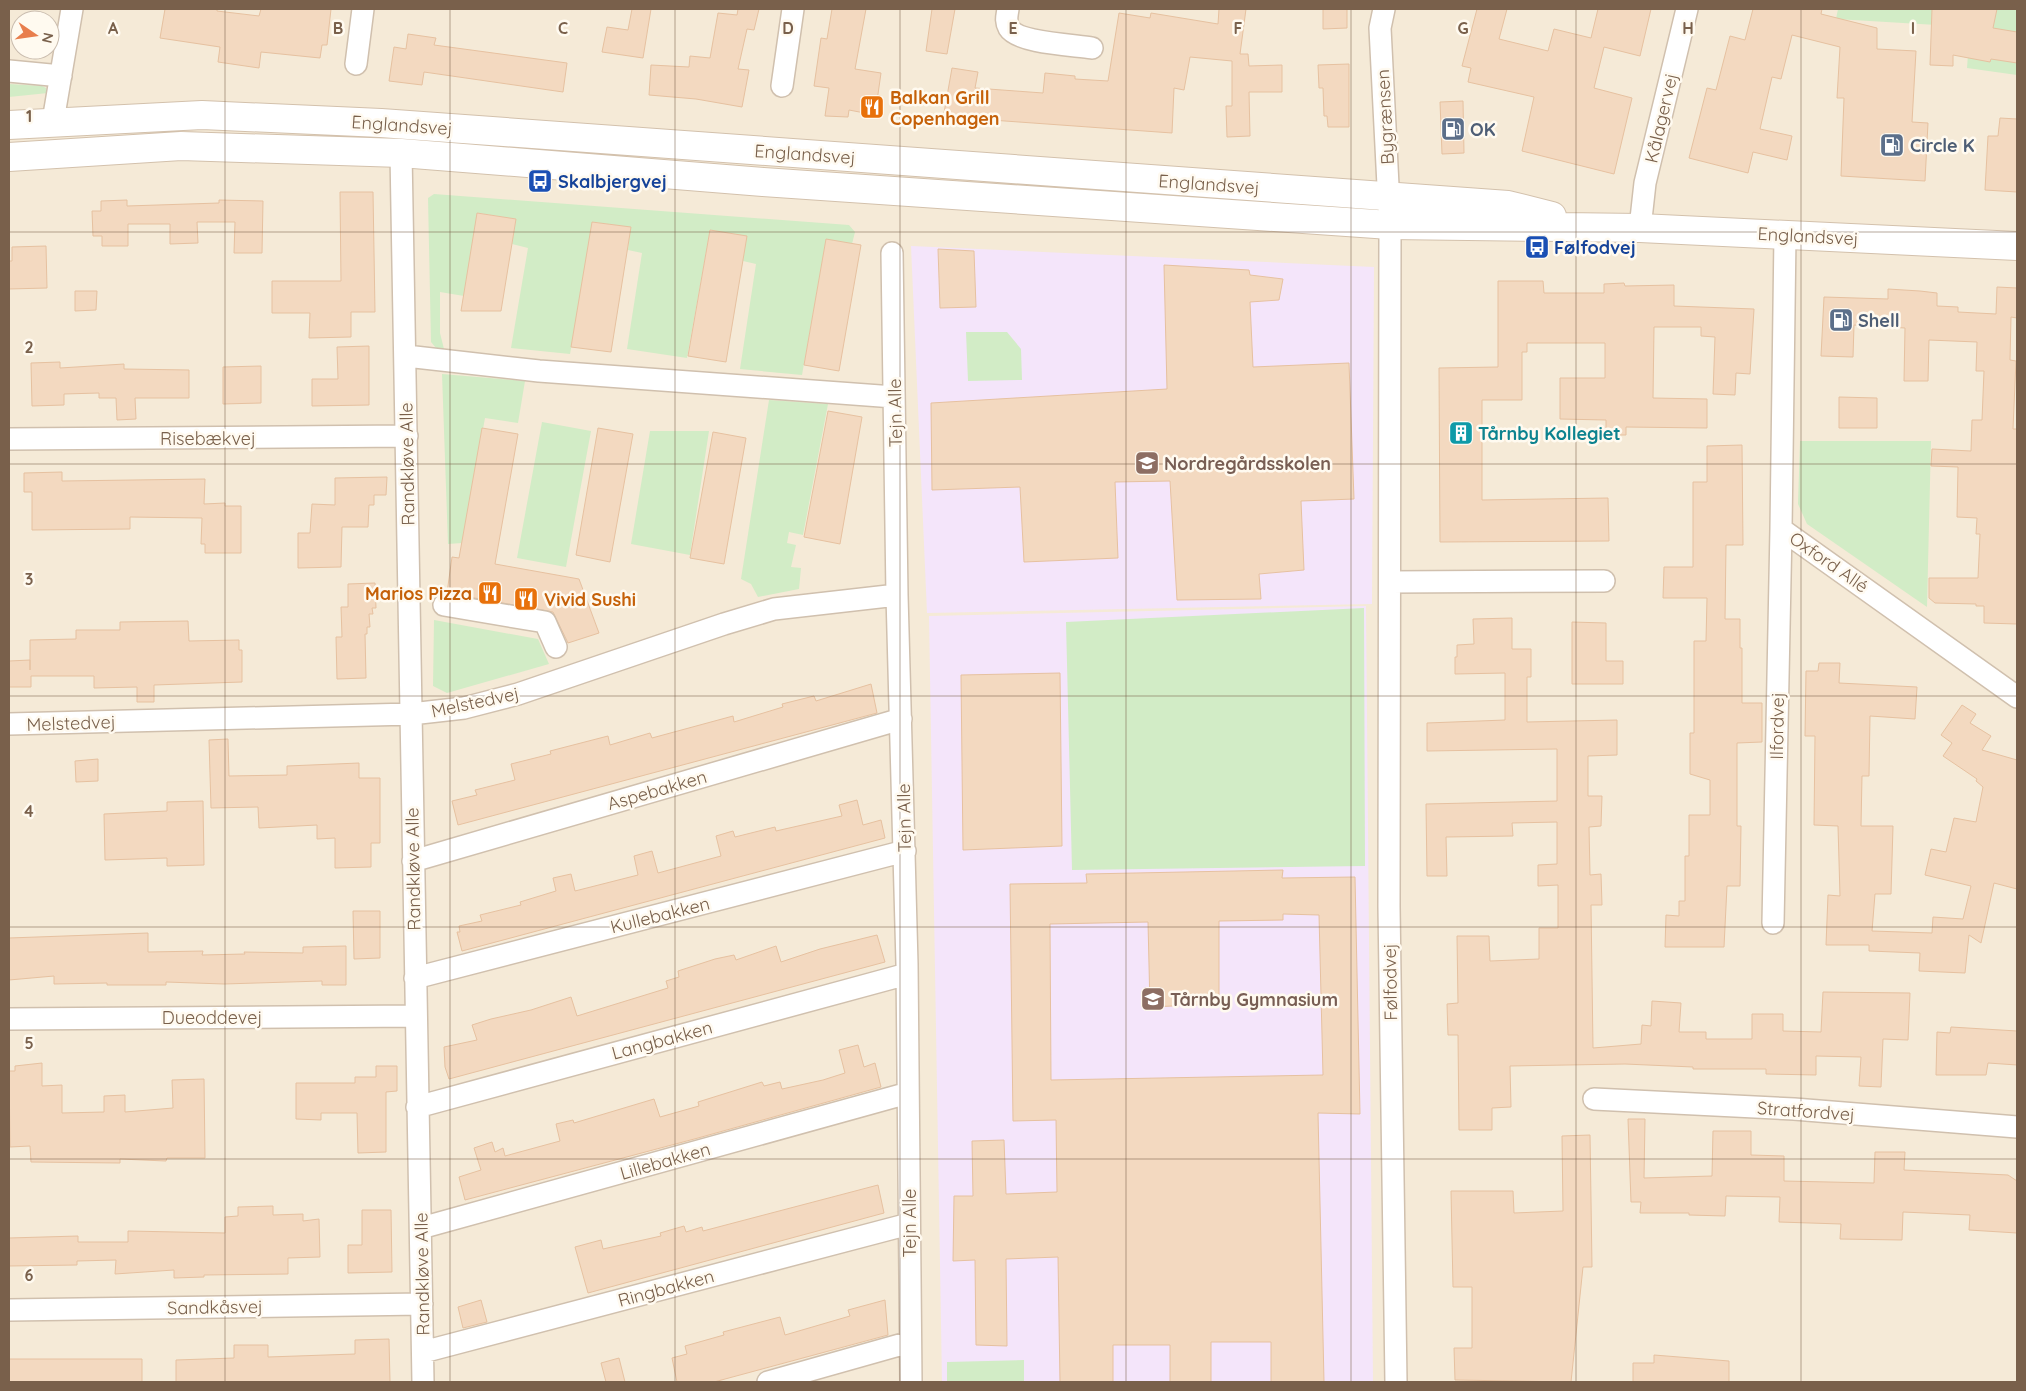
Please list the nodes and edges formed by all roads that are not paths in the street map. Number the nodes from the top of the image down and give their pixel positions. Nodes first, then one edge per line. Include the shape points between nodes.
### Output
1 (72, 9) edge
2 (364, 9) edge
3 (793, 9) edge
4 (1008, 9) edge
5 (1384, 9) edge
6 (1687, 9) edge
7 (1092, 48) dead end
8 (356, 64) dead end
9 (9, 71) edge
10 (61, 76) junction
11 (782, 86) dead end
12 (53, 121) junction
13 (9, 125) edge
14 (401, 153) junction
15 (9, 157) edge
16 (1390, 196) junction
17 (1390, 225) junction
18 (1599, 227) junction
19 (1640, 228) junction
20 (1785, 235) junction
21 (2017, 246) edge
22 (892, 253) dead end
23 (406, 356) junction
24 (894, 397) junction
25 (407, 436) junction
26 (9, 439) edge
27 (1782, 528) junction
28 (1604, 581) dead end
29 (1390, 582) junction
30 (897, 596) junction
31 (444, 605) dead end
32 (556, 647) dead end
33 (2017, 697) edge
34 (410, 714) junction
35 (902, 719) junction
36 (9, 724) edge
37 (905, 851) junction
38 (413, 861) junction
39 (1773, 924) dead end
40 (907, 974) junction
41 (415, 978) junction
42 (416, 1016) junction
43 (9, 1019) edge
44 (908, 1093) junction
45 (1594, 1099) dead end
46 (417, 1107) junction
47 (2017, 1127) edge
48 (909, 1224) junction
49 (421, 1228) junction
50 (422, 1304) junction
51 (9, 1310) edge
52 (910, 1342) junction
53 (423, 1352) junction
54 (423, 1382) edge
55 (768, 1382) edge
56 (911, 1382) edge
57 (1396, 1382) edge

1 - 10 street
2 - 8 street
3 - 11 street
4 - 7 street via 1006,20 1019,37
5 - 16 street, Bygrænsen via 1380,28
6 - 19 street, Kålagervej via 1645,183
9 - 10 street
10 - 12 street
12 - 13 street, Englandsvej
12 - 16 street, Englandsvej via 202,115 381,123
14 - 15 street, Englandsvej via 181,146
14 - 17 street, Englandsvej via 762,182
14 - 23 street, Randkløve Alle
16 - 17 street, Bygrænsen
16 - 18 street, Englandsvej via 1508,205
17 - 18 street, Englandsvej
17 - 29 street, Følfodvej
18 - 19 street, Englandsvej
19 - 20 street, Englandsvej
20 - 21 street, Englandsvej
20 - 27 street, Oxford Allé
22 - 24 street, Tejn Alle
23 - 24 street via 539,371
23 - 25 street, Randkløve Alle
24 - 30 street, Tejn Alle
25 - 26 street, Risebækvej
25 - 34 street, Randkløve Alle
27 - 33 street, Oxford Allé
27 - 39 street, Ilfordvej
28 - 29 street
29 - 57 street, Følfodvej via 1389,907
30 - 34 street, Melstedvej via 774,609 518,694 464,708
30 - 35 street, Tejn Alle
31 - 32 street via 545,622
34 - 36 street, Melstedvej
34 - 38 street, Randkløve Alle
35 - 37 street, Tejn Alle
35 - 38 street, Aspebakken
37 - 40 street, Tejn Alle
37 - 41 street, Kullebakken
38 - 41 street, Randkløve Alle
40 - 44 street, Tejn Alle
40 - 46 street, Langbakken
41 - 42 street, Randkløve Alle
42 - 43 street, Dueoddevej
42 - 46 street, Randkløve Alle
44 - 48 street, Tejn Alle
44 - 49 street, Lillebakken
45 - 47 street, Stratfordvej via 1794,1109
46 - 49 street, Randkløve Alle
48 - 52 street, Tejn Alle
48 - 53 street, Ringbakken
49 - 50 street, Randkløve Alle
50 - 51 street, Sandkåsvej
50 - 53 street, Randkløve Alle
52 - 55 street
52 - 56 street, Tejn Alle
53 - 54 street, Randkløve Alle

